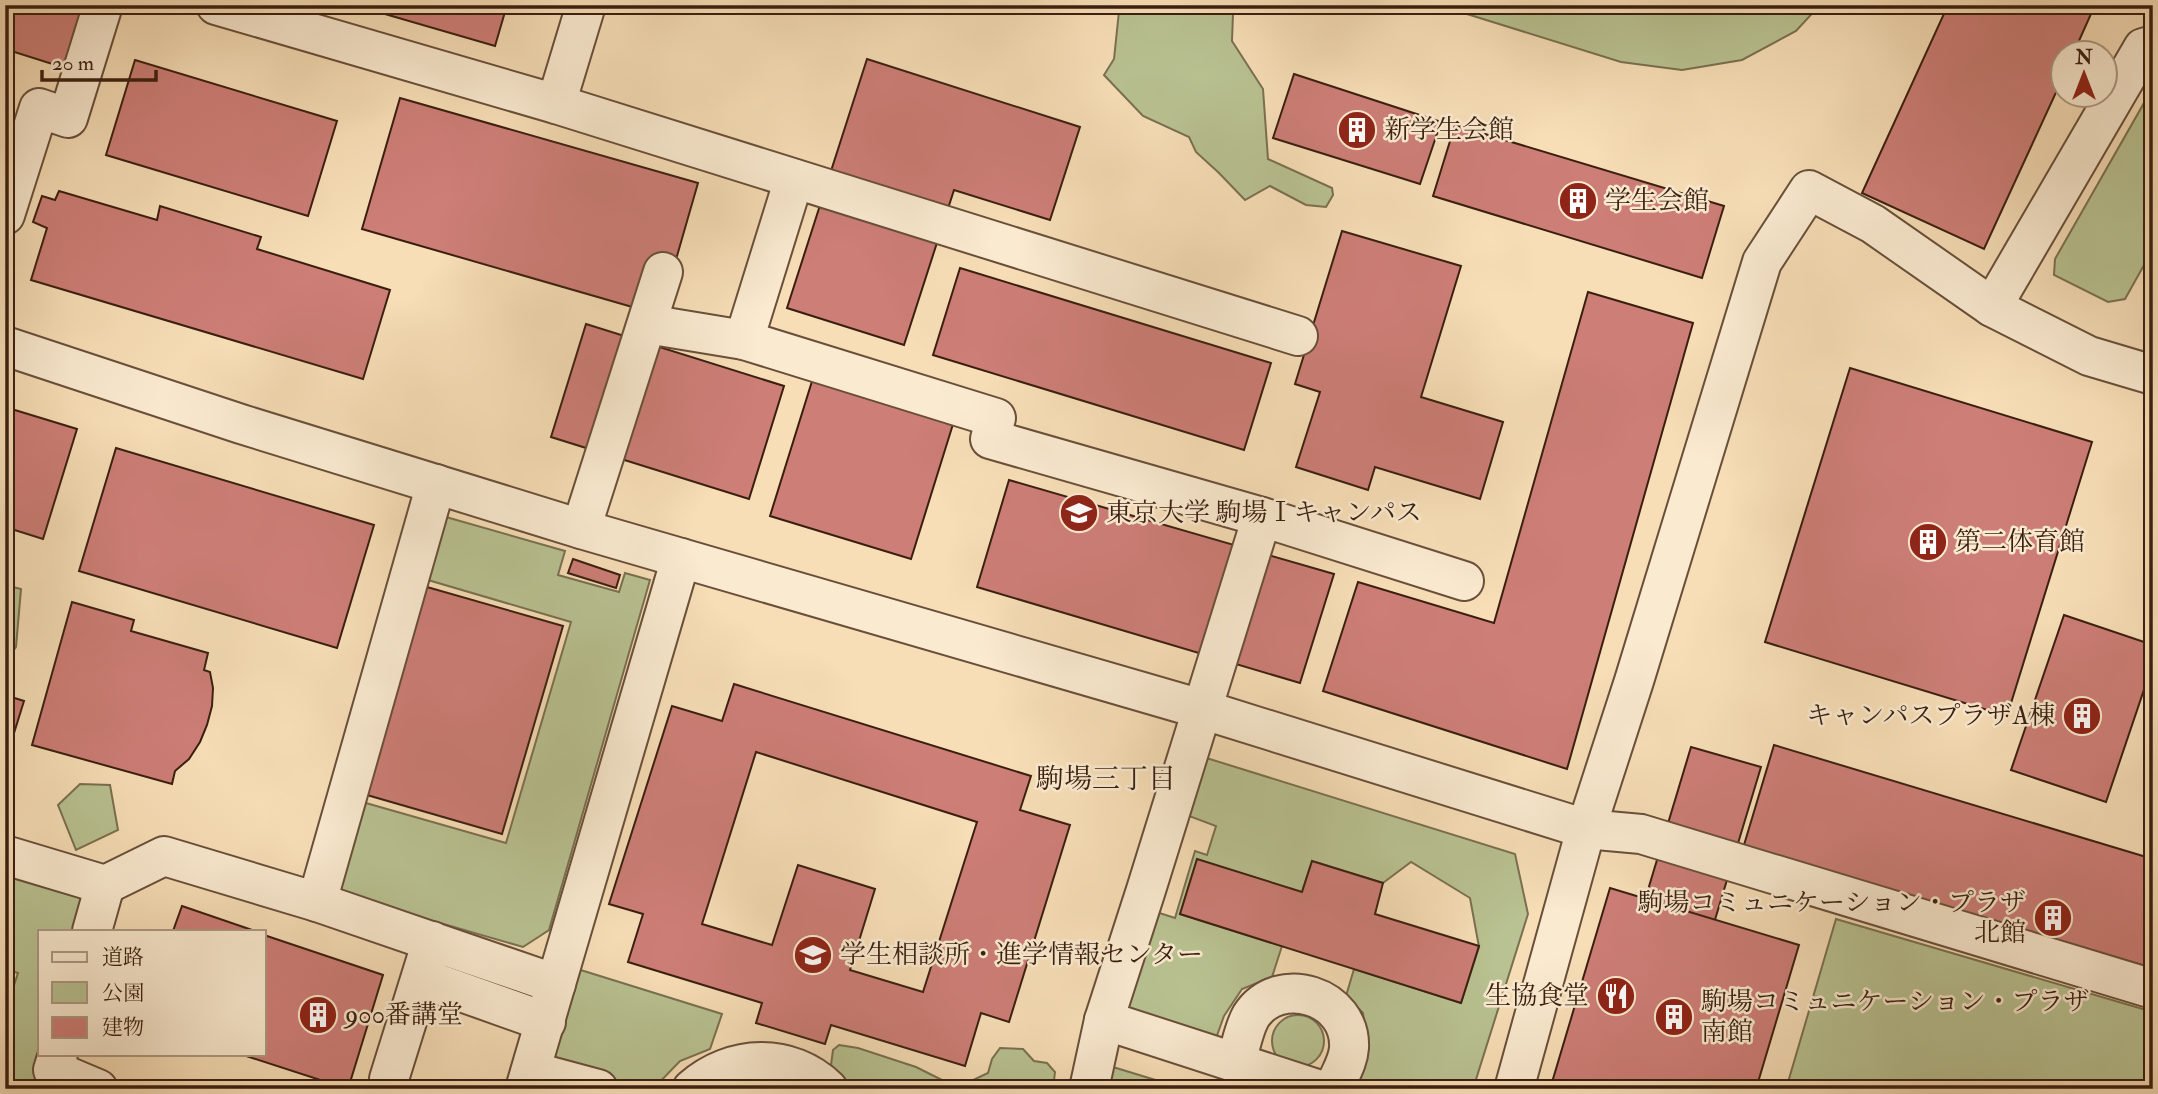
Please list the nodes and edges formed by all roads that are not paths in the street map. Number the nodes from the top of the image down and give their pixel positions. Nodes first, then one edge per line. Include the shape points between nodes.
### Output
1 (103, 5) edge
2 (216, 5) edge
3 (586, 5) edge
4 (2153, 45) edge
5 (556, 104) junction
6 (794, 179) junction
7 (5, 215) edge
8 (663, 272) dead end
9 (1992, 307) junction
10 (647, 324) junction
11 (1298, 336) dead end
12 (744, 340) junction
13 (5, 346) edge
14 (2153, 375) edge
15 (436, 484) junction
16 (1262, 517) junction
17 (581, 529) junction
18 (681, 558) junction
19 (1464, 581) dead end
20 (1201, 709) junction
21 (1586, 829) junction
22 (5, 855) edge
23 (105, 885) junction
24 (317, 902) junction
25 (92, 930) edge
26 (432, 942) junction
27 (422, 978) junction
28 (556, 984) junction
29 (2153, 989) edge
30 (1104, 1020) junction
31 (546, 1022) junction
32 (57, 1056) edge
33 (1236, 1062) junction
34 (528, 1080) edge
35 (98, 1089) edge
36 (392, 1089) edge
37 (598, 1089) edge
38 (692, 1089) edge
39 (828, 1089) edge
40 (1089, 1089) edge
41 (1317, 1089) edge
42 (1335, 1089) edge
43 (1514, 1089) edge

1 - 7 lane via 68,118 39,108
2 - 5 lane
3 - 5 lane
4 - 9 lane via 2143,48
5 - 6 lane
6 - 11 lane
6 - 12 lane
8 - 10 lane
9 - 14 lane via 2089,356
9 - 21 lane via 1873,224 1810,190 1762,262
10 - 12 lane
10 - 17 lane
12 - 16 lane via 996,418 990,439
13 - 15 lane
15 - 17 lane
15 - 24 lane
16 - 19 lane
16 - 20 lane
17 - 18 lane
18 - 20 lane
18 - 28 lane
20 - 21 lane
20 - 30 lane
21 - 29 lane via 1641,834
21 - 43 lane
22 - 23 lane
23 - 24 lane via 164,856
23 - 25 lane
24 - 26 lane
26 - 27 lane
26 - 28 lane
27 - 31 lane
27 - 36 lane via 389,1079
28 - 31 lane
30 - 33 lane
30 - 40 lane
31 - 34 lane
32 - 35 lane via 53,1070
33 - 41 lane
33 - 42 lane via 1252,1014 1264,1003 1296,992 1312,995 1328,1003 1347,1030 1346,1064
34 - 37 lane
38 - 39 lane via 732,1065 762,1060 794,1066

